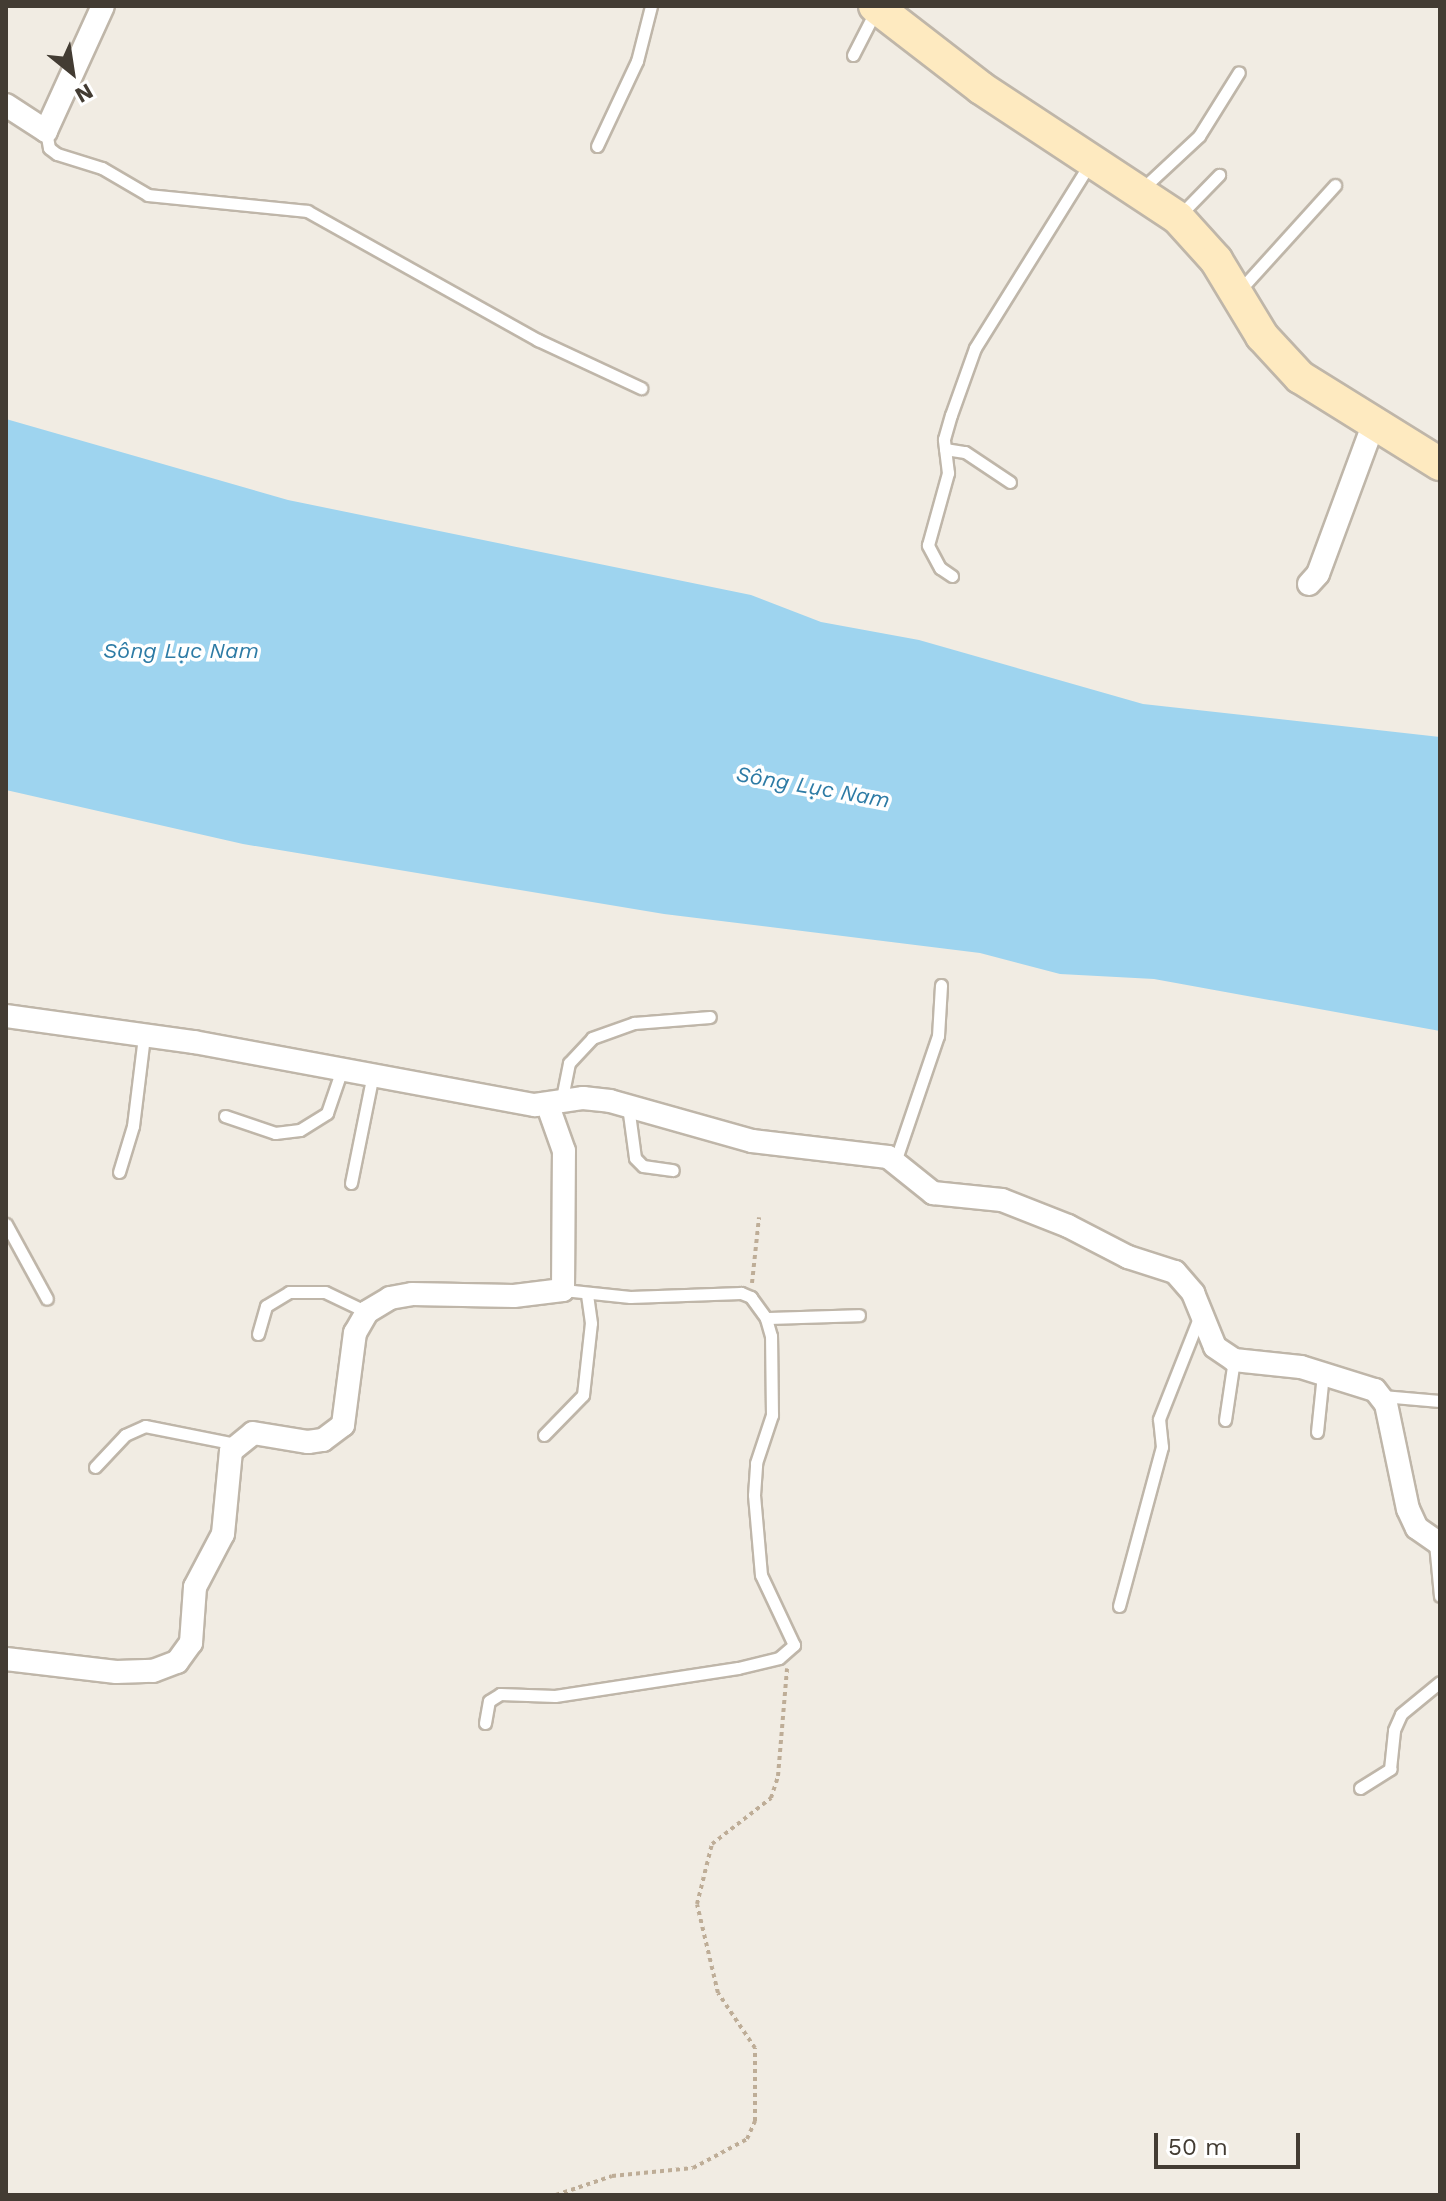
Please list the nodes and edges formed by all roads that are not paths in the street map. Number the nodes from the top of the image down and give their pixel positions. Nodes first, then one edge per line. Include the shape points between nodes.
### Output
1 (103, 6) edge
2 (651, 6) edge
3 (876, 7) edge
4 (853, 55) dead end
5 (1239, 72) dead end
6 (6, 105) edge
7 (46, 131) junction
8 (597, 146) dead end
9 (1092, 161) junction
10 (1219, 175) dead end
11 (1335, 185) dead end
12 (1138, 192) junction
13 (1178, 218) junction
14 (1236, 295) junction
15 (641, 388) dead end
16 (1373, 425) junction
17 (945, 449) junction
18 (1440, 464) edge
19 (1010, 482) dead end
20 (952, 576) dead end
21 (1309, 584) dead end
22 (941, 985) dead end
23 (6, 1016) edge
24 (710, 1017) dead end
25 (144, 1036) junction
26 (341, 1072) junction
27 (372, 1079) junction
28 (554, 1105) junction
29 (628, 1106) junction
30 (225, 1116) dead end
31 (895, 1162) junction
32 (673, 1170) dead end
33 (119, 1172) dead end
34 (351, 1183) dead end
35 (6, 1224) edge
36 (563, 1290) junction
37 (587, 1294) junction
38 (47, 1299) dead end
39 (367, 1312) junction
40 (1201, 1313) junction
41 (859, 1315) dead end
42 (766, 1318) junction
43 (258, 1334) dead end
44 (1234, 1360) junction
45 (1323, 1373) junction
46 (1382, 1396) junction
47 (1440, 1401) edge
48 (1225, 1420) dead end
49 (1317, 1432) dead end
50 (544, 1435) dead end
51 (237, 1444) junction
52 (95, 1467) dead end
53 (1438, 1543) edge
54 (1440, 1596) edge
55 (1119, 1606) dead end
56 (6, 1659) edge
57 (1440, 1682) edge
58 (485, 1723) dead end
59 (1360, 1788) dead end

1 - 7 street
2 - 8 lane via 637,61
3 - 4 lane
3 - 9 street via 981,88
5 - 12 lane via 1199,136
6 - 7 street
7 - 15 lane via 49,148 57,154 102,168 148,195 307,211 538,340
9 - 12 street
9 - 17 lane via 975,348
10 - 13 lane
11 - 14 lane
12 - 13 street
13 - 14 street via 1216,260
14 - 16 street via 1262,336 1300,377
16 - 18 street
16 - 21 street via 1318,574
17 - 19 lane via 965,452
17 - 20 lane via 948,473 928,545 940,568
22 - 31 lane via 938,1036
23 - 25 street
24 - 28 lane via 675,1016 600,1034 569,1063
25 - 26 street
25 - 33 lane via 133,1126
26 - 27 street
26 - 30 lane via 327,1113 300,1130 275,1133
27 - 28 street
27 - 34 lane
28 - 29 street via 591,1098
28 - 36 street via 564,1151
29 - 31 street via 752,1141 869,1154
29 - 32 lane via 635,1158 643,1166
31 - 40 street via 933,1193 1002,1200 1128,1257 1175,1272
35 - 38 lane
36 - 37 lane
36 - 39 street via 514,1296 412,1294 390,1298
37 - 42 lane via 751,1297
37 - 50 lane via 591,1323 583,1395
39 - 43 lane via 325,1292 289,1292 266,1306
39 - 51 street via 355,1333 343,1425 323,1440 253,1433
40 - 44 street via 1215,1347
40 - 55 lane via 1159,1419 1162,1447
41 - 42 lane
42 - 58 lane via 772,1415 756,1463 754,1495 761,1575 793,1640 789,1654 738,1668 555,1696 500,1694 489,1701
44 - 45 street
44 - 48 lane
45 - 46 street
45 - 49 lane
46 - 47 lane
46 - 53 street via 1408,1509 1417,1528
51 - 52 lane via 145,1426 125,1435
51 - 56 street via 229,1466 223,1534 195,1587 185,1656 167,1667 137,1673
53 - 54 lane
57 - 59 lane via 1401,1714 1390,1769

